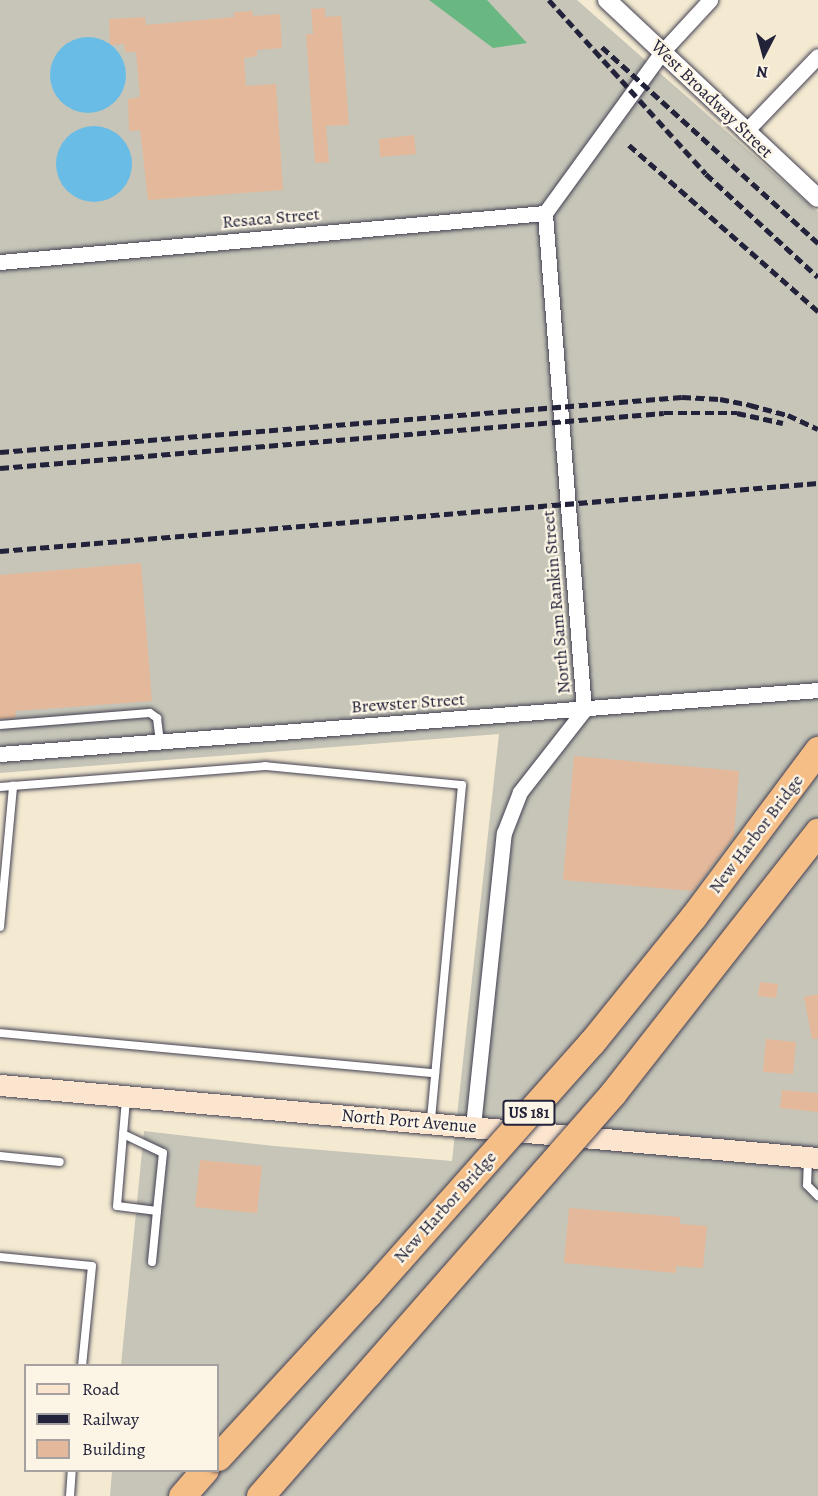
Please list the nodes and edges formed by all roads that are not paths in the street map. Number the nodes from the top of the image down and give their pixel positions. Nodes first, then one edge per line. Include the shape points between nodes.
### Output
1 (607, 0) edge
2 (710, 0) edge
3 (662, 52) junction
4 (818, 56) edge
5 (745, 132) junction
6 (818, 198) edge
7 (545, 213) junction
8 (0, 262) edge
9 (818, 690) edge
10 (584, 710) junction
11 (0, 725) edge
12 (160, 742) junction
13 (818, 750) edge
14 (0, 754) edge
15 (13, 786) junction
16 (0, 787) edge
17 (818, 832) edge
18 (0, 927) edge
19 (0, 1033) edge
20 (435, 1073) junction
21 (0, 1085) edge
22 (127, 1096) junction
23 (431, 1122) junction
24 (473, 1126) junction
25 (123, 1134) junction
26 (0, 1156) edge
27 (813, 1157) edge
28 (60, 1162) dead end
29 (818, 1196) edge
30 (157, 1211) junction
31 (0, 1257) edge
32 (152, 1262) dead end
33 (82, 1364) edge
34 (219, 1456) edge
35 (72, 1472) edge
36 (203, 1472) edge
37 (70, 1496) edge
38 (182, 1496) edge
39 (260, 1496) edge

1 - 3 street, West Broadway Street
2 - 3 street
3 - 5 street, West Broadway Street
3 - 7 street
4 - 5 street
5 - 6 street, West Broadway Street
7 - 8 street, Resaca Street
7 - 10 street, North Sam Rankin Street
9 - 10 street, Brewster Street
10 - 12 street, Brewster Street
10 - 24 street, North Sam Rankin Street via 520,792 504,833
11 - 12 lane via 150,714 157,718
12 - 14 street, Brewster Street
13 - 34 highway, New Harbor Bridge / US 181, bridge via 693,917 592,1042
15 - 16 lane
15 - 18 lane
15 - 20 lane via 265,766 462,785
17 - 39 highway, US 181, bridge via 613,1093
19 - 20 lane
20 - 23 lane
21 - 22 main road, North Port Avenue
22 - 23 main road, North Port Avenue
22 - 25 lane
23 - 24 main road, North Port Avenue
24 - 27 main road, North Port Avenue
25 - 30 lane via 163,1153
25 - 30 lane via 117,1206
26 - 28 lane
27 - 29 lane via 807,1185
30 - 32 lane
31 - 33 lane via 92,1266
35 - 37 lane
36 - 38 highway

